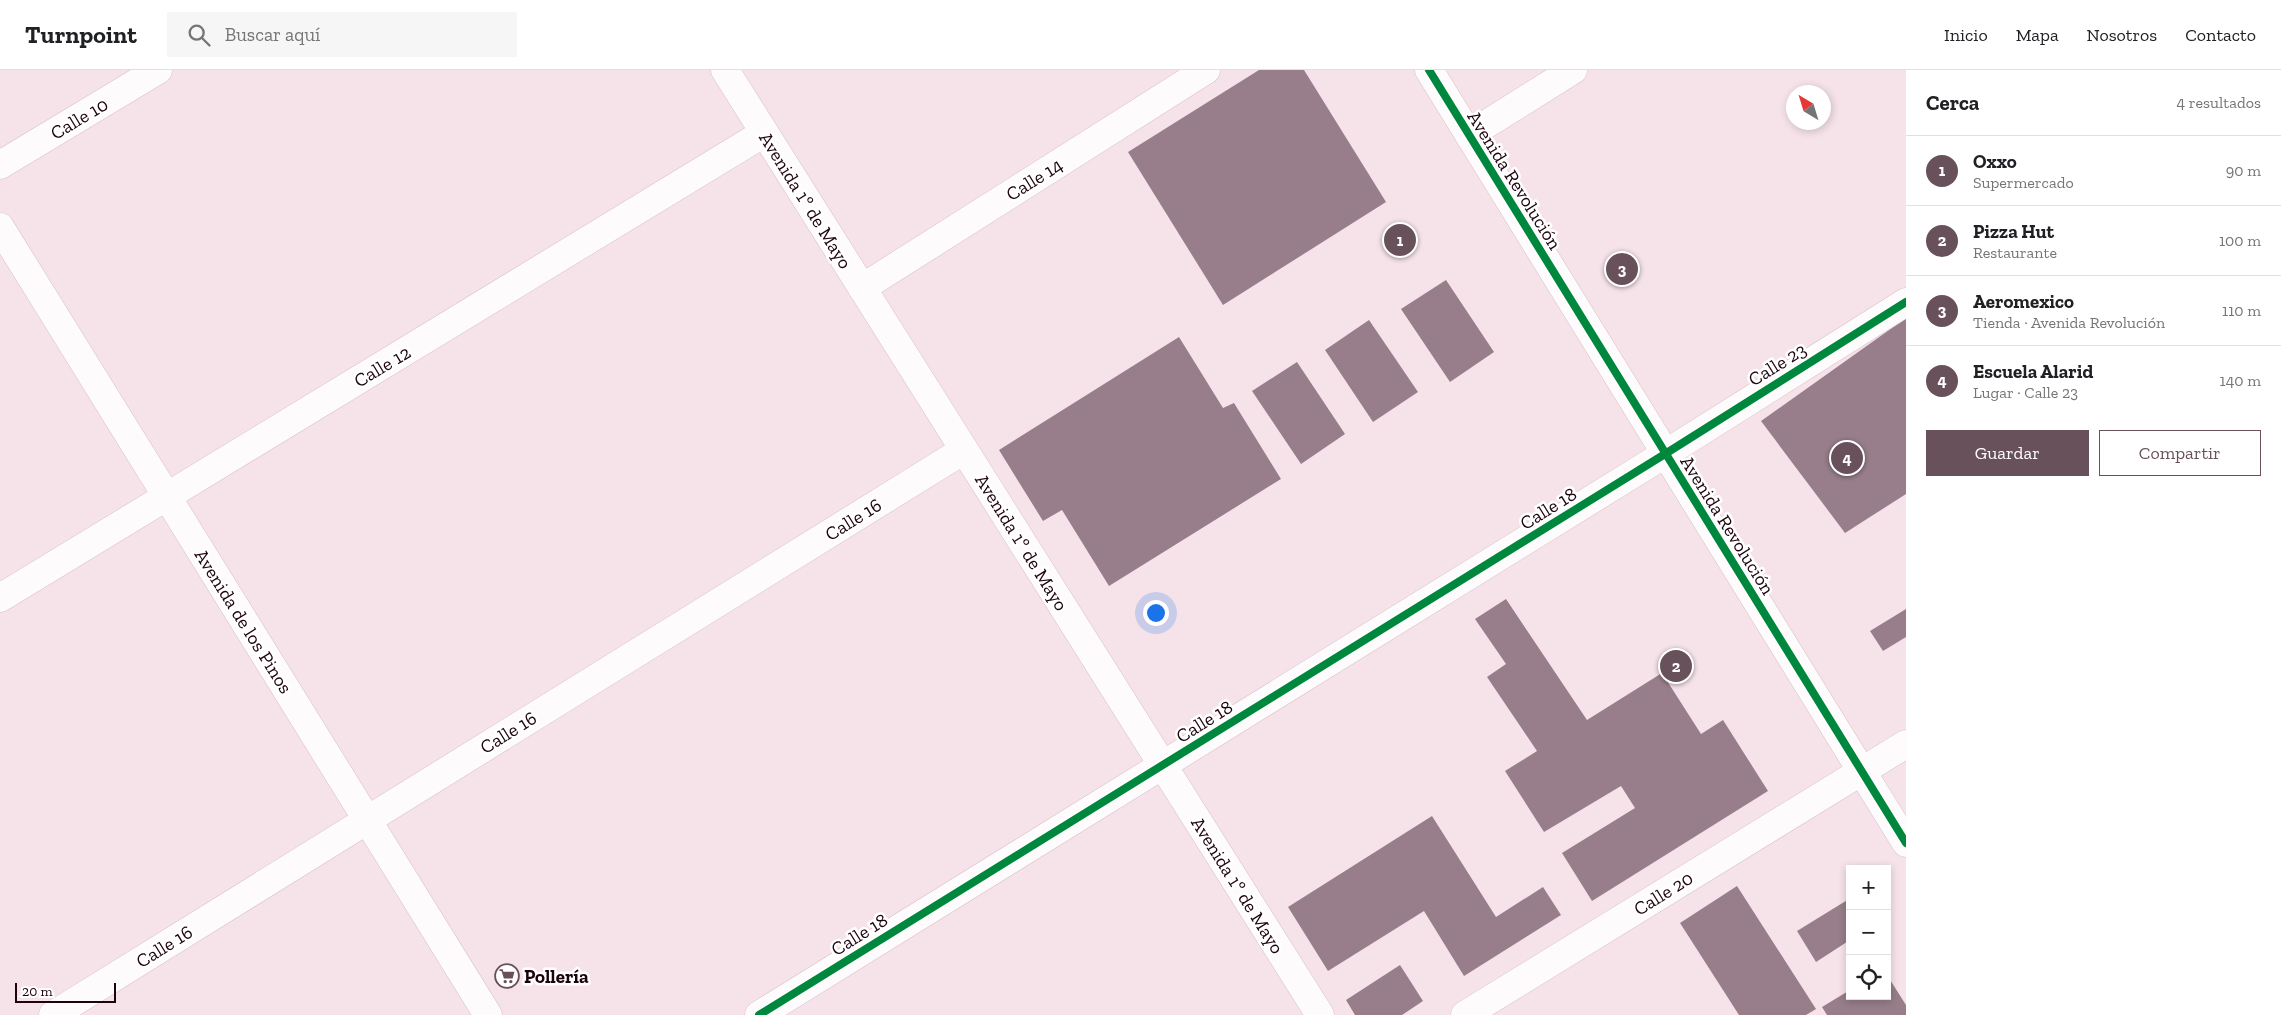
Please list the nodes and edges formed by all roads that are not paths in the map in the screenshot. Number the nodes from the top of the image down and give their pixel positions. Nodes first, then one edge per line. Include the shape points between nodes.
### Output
1 (158, 70) edge
2 (725, 70) edge
3 (1206, 70) edge
4 (1428, 70) edge
5 (1573, 70) edge
6 (764, 134) junction
7 (1469, 135) junction
8 (0, 165) edge
9 (0, 227) edge
10 (862, 288) junction
11 (1906, 302) edge
12 (964, 450) junction
13 (1666, 454) junction
14 (167, 496) junction
15 (0, 598) edge
16 (1906, 744) edge
17 (1163, 766) junction
18 (1861, 771) junction
19 (367, 820) junction
20 (1906, 843) edge
21 (53, 1015) edge
22 (488, 1015) edge
23 (759, 1015) edge
24 (1320, 1015) edge
25 (1465, 1015) edge

1 - 8 street, Calle 10
2 - 6 street, Avenida 1º de Mayo
3 - 10 street, Calle 14
4 - 7 street, Avenida Revolución
5 - 7 street
6 - 10 street, Avenida 1º de Mayo
6 - 14 street, Calle 12
7 - 13 street, Avenida Revolución
9 - 14 street, Avenida de los Pinos
10 - 12 street, Avenida 1º de Mayo
11 - 13 street, Calle 23
12 - 17 street, Avenida 1º de Mayo
12 - 19 street, Calle 16
13 - 17 street, Calle 18
13 - 18 street, Avenida Revolución
14 - 15 street, Calle 12
14 - 19 street, Avenida de los Pinos
16 - 18 street, Calle 20
17 - 23 street, Calle 18
17 - 24 street, Avenida 1º de Mayo
18 - 20 street, Avenida Revolución
18 - 25 street, Calle 20
19 - 21 street, Calle 16
19 - 22 street, Avenida de los Pinos

